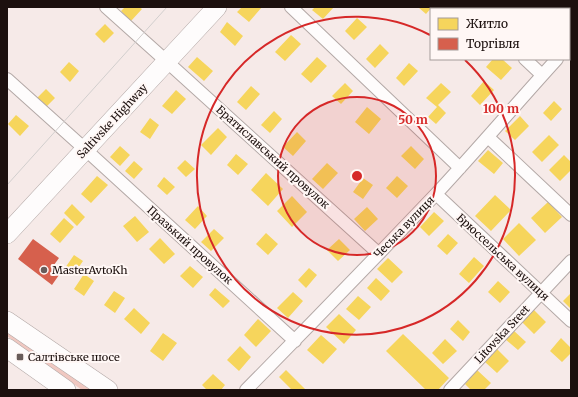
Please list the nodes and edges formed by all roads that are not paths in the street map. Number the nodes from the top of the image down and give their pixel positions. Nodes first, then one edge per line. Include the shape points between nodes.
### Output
1 (106, 7) edge
2 (217, 7) edge
3 (291, 7) edge
4 (526, 60) edge
5 (556, 60) edge
6 (167, 61) junction
7 (542, 75) junction
8 (7, 79) edge
9 (488, 137) junction
10 (86, 150) junction
11 (460, 168) junction
12 (436, 194) junction
13 (571, 215) edge
14 (7, 234) edge
15 (378, 253) junction
16 (571, 261) edge
17 (541, 293) junction
18 (571, 321) edge
19 (7, 322) edge
20 (295, 341) junction
21 (7, 348) edge
22 (66, 390) edge
23 (108, 390) edge
24 (246, 390) edge
25 (450, 390) edge

1 - 6 street, Братиславський провулок
2 - 6 main road, Saltivske Highway
3 - 11 street
4 - 7 street
5 - 7 street, Чеська вулиця
6 - 10 main road, Saltivske Highway
6 - 15 street, Братиславський провулок
7 - 9 street, Чеська вулиця
8 - 10 street, Празький провулок
9 - 11 street, Чеська вулиця
9 - 13 street
10 - 14 main road, Saltivske Highway
10 - 20 street, Празький провулок
11 - 12 street, Чеська вулиця
12 - 15 street, Чеська вулиця
12 - 17 street, Брюссельська вулиця
15 - 20 street, Чеська вулиця
16 - 17 street, Litovska Sreet
17 - 18 street, Брюссельська вулиця
17 - 25 street, Litovska Sreet
19 - 23 main road
20 - 24 street, Чеська вулиця
21 - 22 main road

